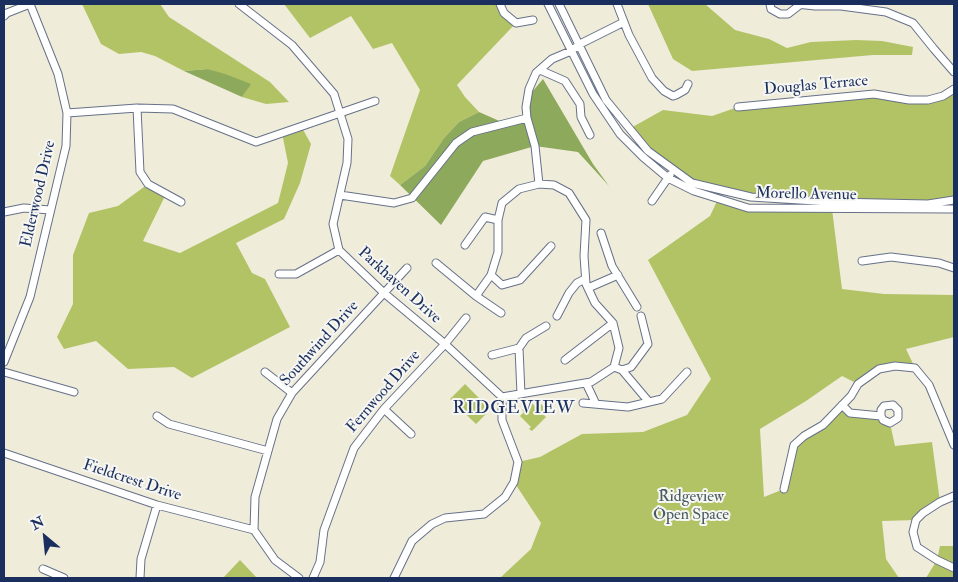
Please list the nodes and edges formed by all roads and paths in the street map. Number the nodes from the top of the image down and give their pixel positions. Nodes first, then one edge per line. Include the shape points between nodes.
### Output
1 (30, 4) edge
2 (238, 4) edge
3 (500, 4) edge
4 (548, 4) edge
5 (559, 4) edge
6 (616, 4) edge
7 (770, 4) edge
8 (797, 4) edge
9 (801, 4) edge
10 (4, 16) edge
11 (533, 20) dead end
12 (624, 22) junction
13 (580, 44) junction
14 (571, 51) junction
15 (540, 70) junction
16 (954, 72) edge
17 (688, 84) dead end
18 (954, 89) edge
19 (375, 101) dead end
20 (738, 107) dead end
21 (136, 108) junction
22 (340, 112) junction
23 (67, 113) junction
24 (526, 118) junction
25 (590, 135) dead end
26 (673, 170) junction
27 (668, 178) junction
28 (539, 184) junction
29 (340, 195) junction
30 (954, 200) edge
31 (652, 201) dead end
32 (181, 202) dead end
33 (954, 209) edge
34 (50, 210) junction
35 (4, 212) edge
36 (498, 220) junction
37 (600, 233) dead end
38 (465, 245) dead end
39 (551, 246) dead end
40 (339, 250) junction
41 (862, 261) dead end
42 (436, 263) dead end
43 (407, 268) dead end
44 (954, 268) edge
45 (279, 274) dead end
46 (491, 275) junction
47 (618, 275) junction
48 (585, 279) junction
49 (588, 288) junction
50 (384, 293) junction
51 (476, 296) junction
52 (637, 307) dead end
53 (501, 313) dead end
54 (557, 316) dead end
55 (641, 316) dead end
56 (466, 318) dead end
57 (613, 323) junction
58 (546, 326) dead end
59 (445, 344) junction
60 (519, 348) junction
61 (492, 355) dead end
62 (565, 360) dead end
63 (4, 362) edge
64 (614, 367) junction
65 (622, 370) junction
66 (4, 372) edge
67 (265, 372) dead end
68 (687, 372) dead end
69 (586, 383) junction
70 (74, 392) dead end
71 (292, 393) junction
72 (521, 394) junction
73 (502, 397) junction
74 (649, 402) junction
75 (583, 403) dead end
76 (596, 404) junction
77 (842, 405) junction
78 (384, 409) junction
79 (157, 416) dead end
80 (880, 416) dead end
81 (411, 434) dead end
82 (954, 445) edge
83 (268, 451) junction
84 (4, 454) edge
85 (784, 489) dead end
86 (954, 496) edge
87 (157, 505) junction
88 (254, 530) junction
89 (954, 568) edge
90 (43, 569) dead end
91 (64, 578) edge
92 (140, 578) edge
93 (298, 578) edge
94 (313, 578) edge
95 (394, 578) edge

1 - 10 street
1 - 23 street, Elderwood Drive via 58,74
2 - 22 street, Parkhaven Drive via 292,45 334,94
3 - 11 street via 504,13 516,23
4 - 14 street, Morello Avenue
5 - 13 street, Morello Avenue
6 - 12 street
7 - 9 street via 780,14 788,14
8 - 9 street
9 - 16 street via 886,12 913,23
12 - 13 street
12 - 17 street via 652,78 664,91 673,96 685,90
13 - 14 street
13 - 26 street, Morello Avenue via 606,100 648,151
14 - 15 street via 552,59
14 - 27 street, Morello Avenue via 593,94 620,134
15 - 24 street via 529,89
15 - 25 street via 565,81 580,104 581,117
18 - 20 street, Douglas Terrace via 928,100 874,94
19 - 22 street
21 - 22 street via 173,109 256,142
21 - 23 street
21 - 32 street via 140,172 148,184
22 - 29 street, Parkhaven Drive via 348,139
23 - 34 street, Elderwood Drive via 66,146
24 - 28 street via 535,146
24 - 29 street via 472,132 456,143 412,198 394,203
26 - 27 street
26 - 30 street, Morello Avenue via 692,183 751,197 928,204
27 - 31 street
27 - 33 street, Morello Avenue via 694,191 748,208
28 - 36 street via 519,189 502,203
28 - 48 street via 554,185 569,193 586,220
29 - 40 street, Parkhaven Drive via 332,224
34 - 35 street via 24,208
34 - 63 street, Elderwood Drive via 30,297
36 - 38 street via 485,217
36 - 46 street via 498,252
37 - 47 street
39 - 46 street via 520,280 502,285
40 - 45 street via 296,274
40 - 50 street, Parkhaven Drive
41 - 44 street via 891,257
42 - 51 street
43 - 50 street, Southwind Drive
46 - 51 street
47 - 49 street
47 - 52 street
48 - 49 street
48 - 54 street via 569,293
49 - 57 street
50 - 59 street, Parkhaven Drive
50 - 71 street, Southwind Drive
51 - 53 street
55 - 65 street via 648,344 631,367
56 - 59 street, Fernwood Drive
57 - 62 street
57 - 64 street via 619,348
58 - 60 street via 526,338
59 - 73 street, Parkhaven Drive
59 - 78 street, Fernwood Drive
60 - 61 street
60 - 72 street
64 - 65 street
64 - 69 street
65 - 74 street
66 - 70 street
67 - 71 street
68 - 74 street via 662,399
69 - 72 street
69 - 76 street
71 - 83 street, Southwind Drive via 277,419
72 - 73 street
73 - 95 street via 502,420 518,462 514,482 505,497 484,514 445,518 432,524 412,541
74 - 76 street via 628,407
75 - 76 street
77 - 80 street via 850,413
77 - 82 street via 858,384 879,369 895,366 915,368 929,385
77 - 85 street via 823,425 794,445
78 - 81 street
78 - 94 street, Fernwood Drive via 354,448 324,530 320,562
79 - 83 street via 169,424
83 - 88 street, Southwind Drive via 255,497
84 - 87 street, Fieldcrest Drive
86 - 89 street via 923,513 916,520 913,532 917,547
87 - 88 street, Fieldcrest Drive
87 - 92 street via 141,559
88 - 93 street via 275,560
90 - 91 street

